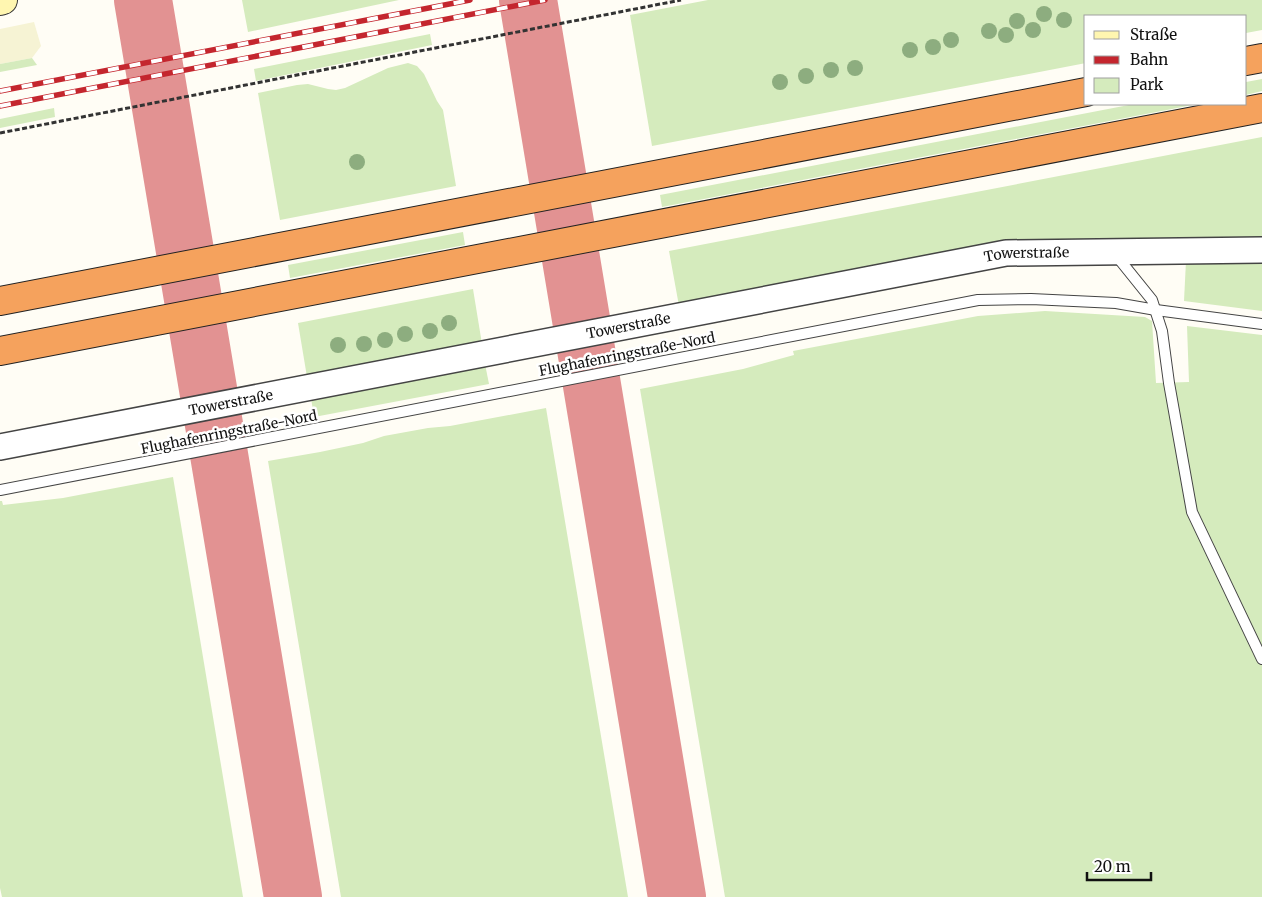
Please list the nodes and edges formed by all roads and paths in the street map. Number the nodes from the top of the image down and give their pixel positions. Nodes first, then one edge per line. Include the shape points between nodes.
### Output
1 (681, 0) edge
2 (1262, 58) edge
3 (1247, 61) edge
4 (1084, 92) edge
5 (1262, 108) edge
6 (0, 133) edge
7 (1262, 250) edge
8 (1112, 252) junction
9 (0, 301) edge
10 (1156, 310) junction
11 (1262, 324) edge
12 (0, 351) edge
13 (0, 447) edge
14 (0, 490) edge
15 (1262, 659) edge

1 - 6 path
2 - 3 highway
4 - 9 highway
5 - 12 highway
7 - 8 street, Towerstraße
8 - 10 lane via 1152,300
8 - 13 street, Towerstraße via 1006,253
10 - 11 lane, Flughafenringstraße-Nord
10 - 14 lane, Flughafenringstraße-Nord via 1116,303 978,300
10 - 15 lane via 1192,512

